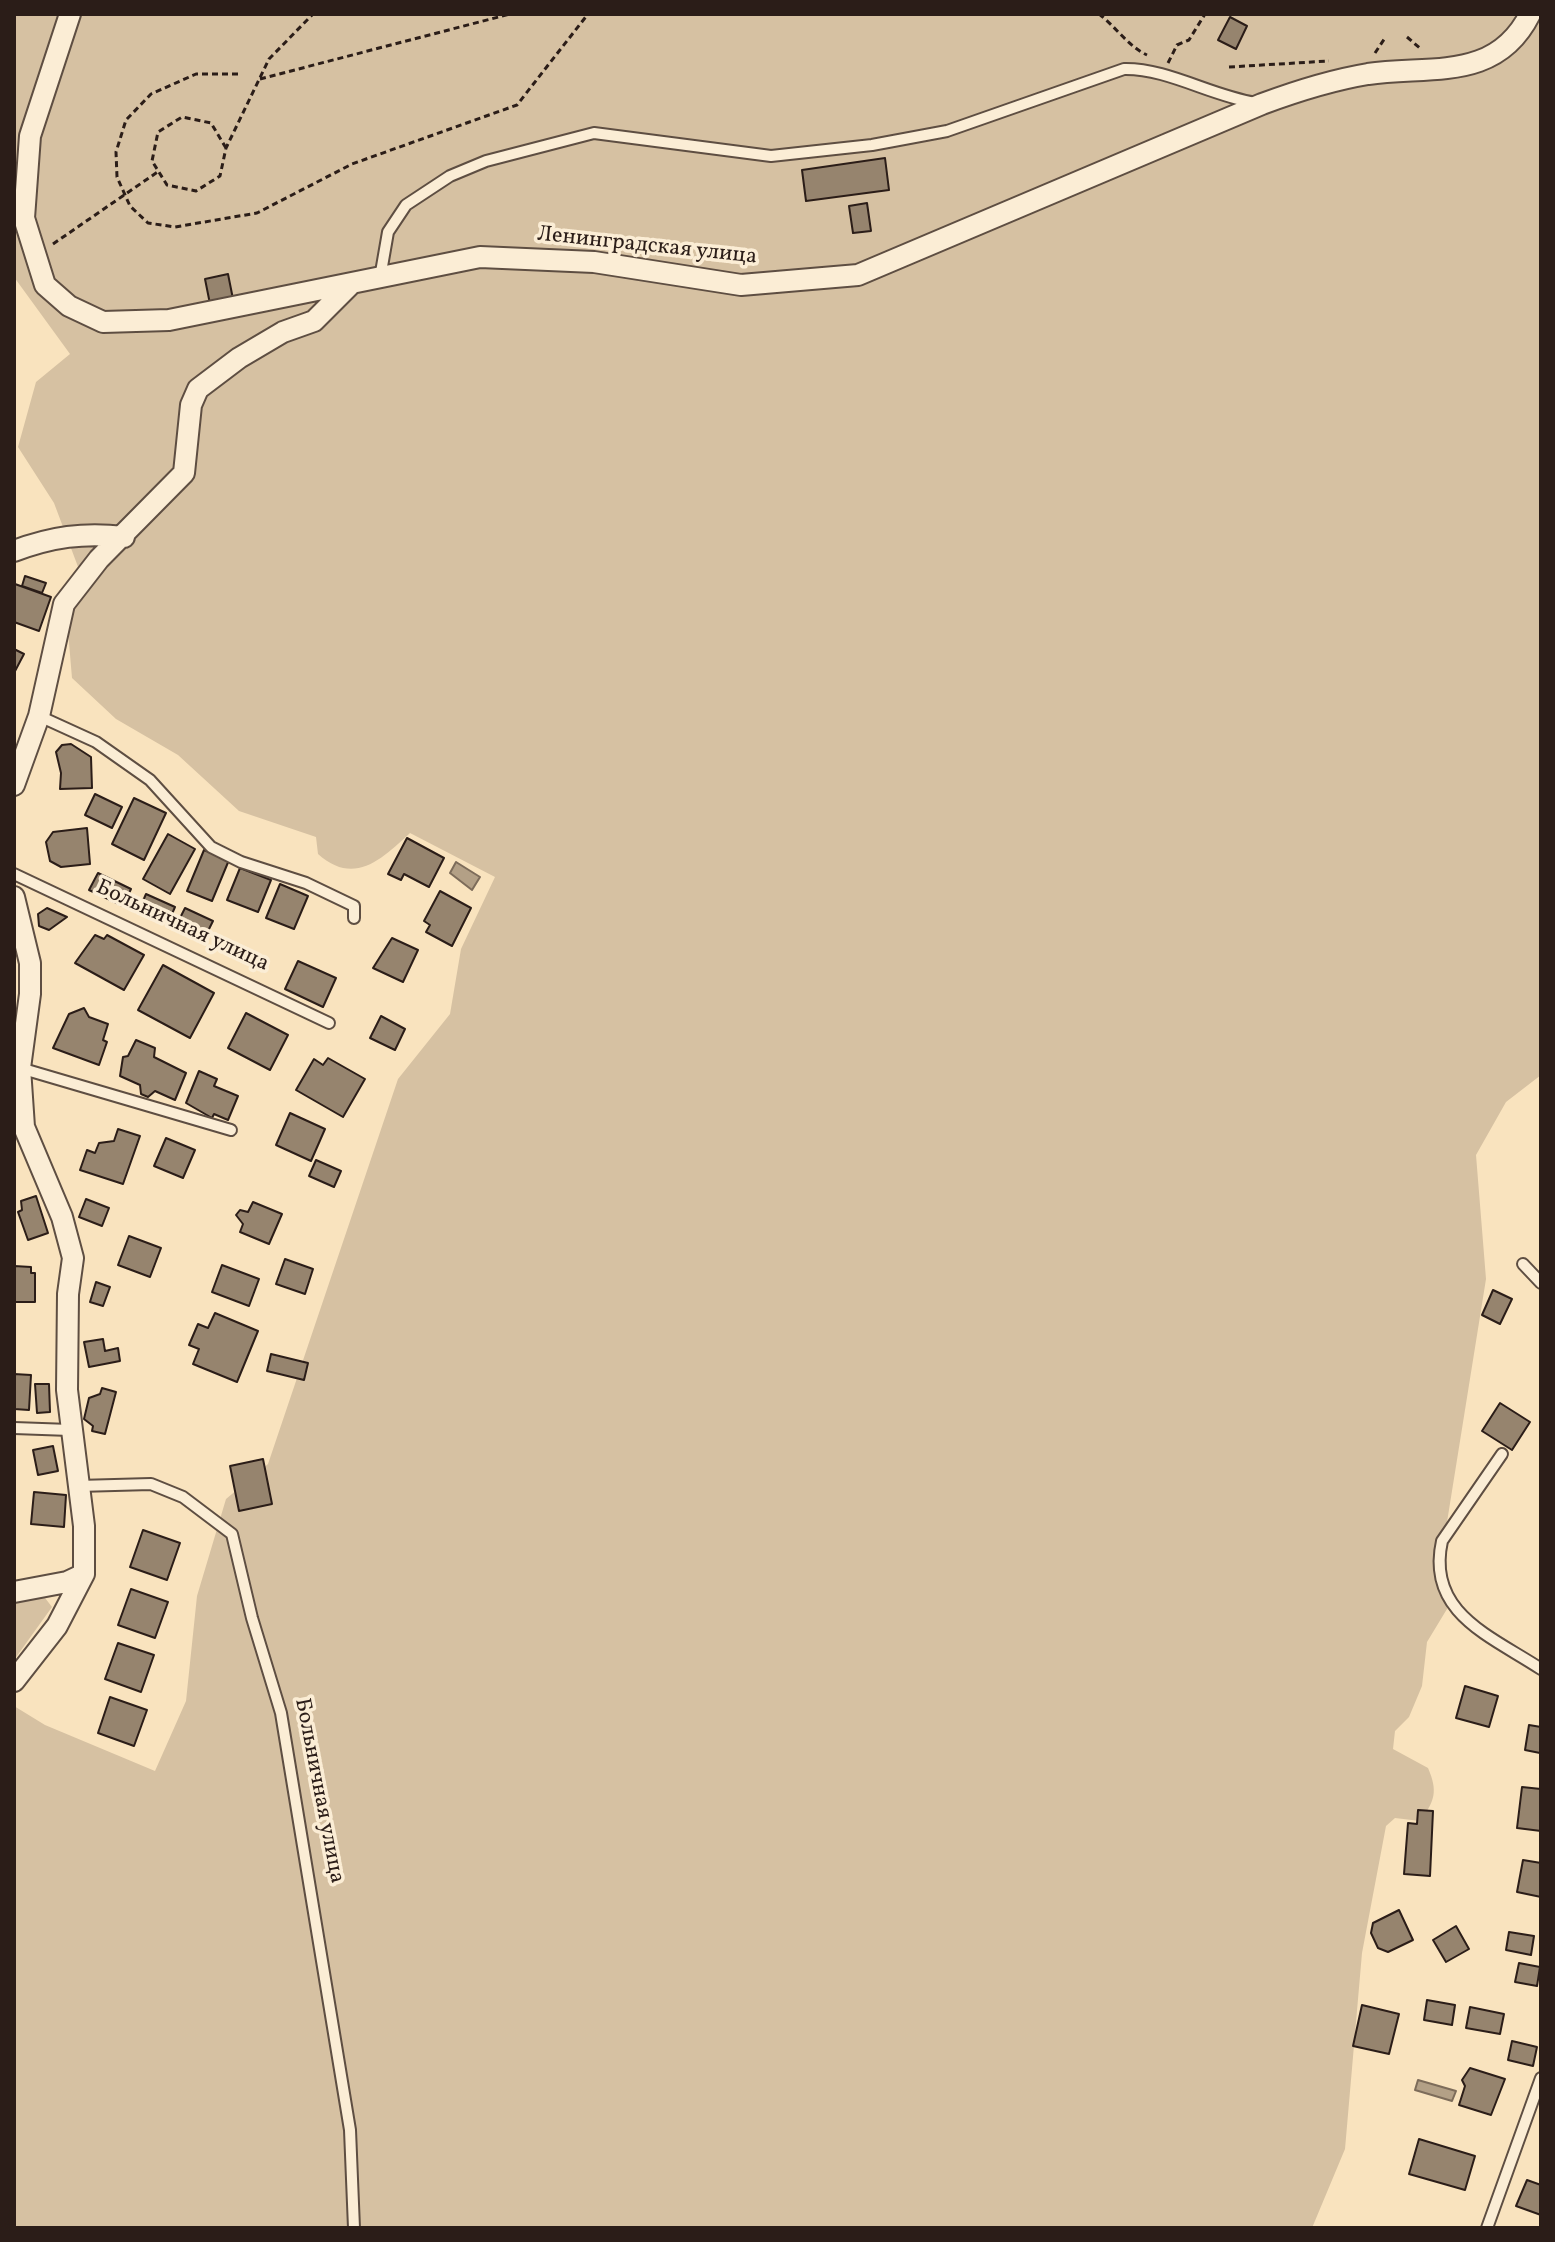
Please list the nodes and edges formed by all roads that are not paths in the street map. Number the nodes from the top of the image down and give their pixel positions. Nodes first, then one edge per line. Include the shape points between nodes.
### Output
1 (70, 14) edge
2 (1530, 14) edge
3 (1262, 104) junction
4 (380, 278) junction
5 (350, 285) junction
6 (124, 537) junction
7 (14, 551) edge
8 (39, 716) junction
9 (14, 785) edge
10 (14, 874) edge
11 (14, 897) edge
12 (354, 918) dead end
13 (329, 1023) dead end
14 (17, 1068) edge
15 (17, 1097) edge
16 (231, 1130) dead end
17 (1523, 1264) dead end
18 (1541, 1283) edge
19 (14, 1428) edge
20 (70, 1430) junction
21 (1502, 1454) dead end
22 (78, 1486) junction
23 (84, 1574) junction
24 (14, 1592) edge
25 (1541, 1669) edge
26 (14, 1681) edge
27 (1541, 2078) edge
28 (354, 2228) edge
29 (1487, 2228) edge

1 - 5 street, Ленинградская улица via 30,136 24,218 45,285 69,306 103,322 169,320
2 - 3 street, Ленинградская улица via 1513,41 1496,55 1441,69 1369,74
3 - 4 street, Ленинградская улица via 858,275 741,285 594,262 480,257
3 - 4 lane via 1222,97 1146,69 1124,69 947,131 872,145 771,156 594,133 486,161 423,193 406,205 388,232
4 - 5 street, Ленинградская улица
5 - 6 street via 314,321 250,351 198,389 191,405 184,473
6 - 7 street via 50,537
6 - 8 street via 64,604
8 - 9 street
8 - 12 lane via 96,742 150,780 211,847 354,906
10 - 13 lane, Больничная улица
11 - 14 street via 30,963
14 - 15 street
14 - 16 lane
15 - 20 street via 73,1258 68,1294
17 - 18 lane
19 - 20 lane
20 - 22 street
21 - 25 lane via 1442,1541 1440,1587 1457,1613
22 - 23 street
22 - 28 lane, Больничная улица via 151,1484 183,1497 232,1534 281,1713 350,2130
23 - 24 street
23 - 26 street via 57,1626
27 - 29 lane

